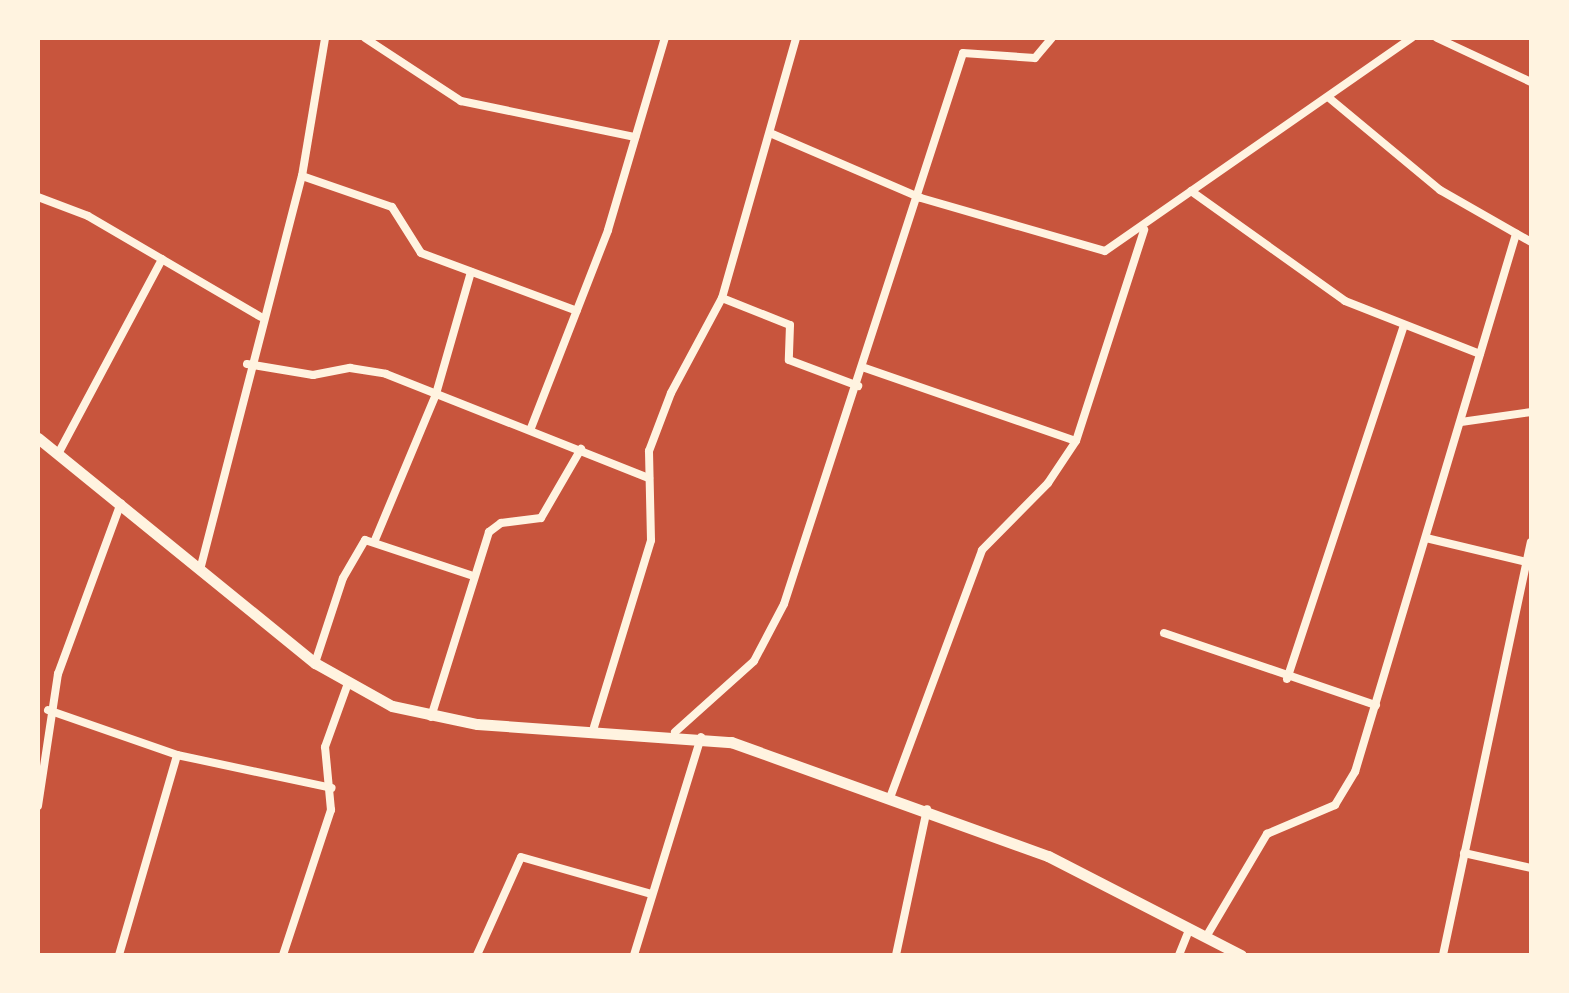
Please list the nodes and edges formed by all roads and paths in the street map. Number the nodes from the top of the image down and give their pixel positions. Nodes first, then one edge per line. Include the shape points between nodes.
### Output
1 (325, 38) edge
2 (365, 38) edge
3 (665, 38) edge
4 (796, 38) edge
5 (1052, 38) edge
6 (1412, 38) edge
7 (1437, 38) edge
8 (1531, 82) edge
9 (1328, 97) junction
10 (770, 133) junction
11 (635, 137) junction
12 (302, 176) junction
13 (1191, 191) junction
14 (38, 197) edge
15 (921, 198) junction
16 (1144, 229) junction
17 (1516, 234) junction
18 (1531, 242) edge
19 (162, 259) junction
20 (471, 272) junction
21 (722, 298) junction
22 (577, 311) junction
23 (261, 317) junction
24 (1404, 326) junction
25 (1480, 354) junction
26 (247, 364) junction
27 (865, 368) junction
28 (858, 386) junction
29 (436, 394) junction
30 (1531, 412) edge
31 (1461, 422) junction
32 (531, 428) junction
33 (38, 438) edge
34 (1076, 441) junction
35 (581, 449) junction
36 (58, 454) junction
37 (649, 478) junction
38 (121, 503) junction
39 (1426, 538) junction
40 (375, 540) junction
41 (1531, 542) edge
42 (1527, 562) junction
43 (201, 566) junction
44 (470, 575) junction
45 (1164, 633) dead end
46 (315, 663) junction
47 (1287, 679) junction
48 (348, 683) junction
49 (1376, 705) junction
50 (48, 710) junction
51 (431, 717) junction
52 (594, 727) junction
53 (675, 732) junction
54 (702, 737) junction
55 (177, 755) junction
56 (39, 770) edge
57 (332, 788) junction
58 (891, 795) junction
59 (38, 806) edge
60 (927, 809) junction
61 (1464, 853) junction
62 (1531, 867) edge
63 (652, 894) junction
64 (1190, 928) junction
65 (1206, 937) junction
66 (119, 955) edge
67 (283, 955) edge
68 (477, 955) edge
69 (634, 955) edge
70 (896, 955) edge
71 (1179, 955) edge
72 (1241, 955) edge
73 (1443, 955) edge

1 - 12 street
2 - 11 street via 461,101
3 - 11 street
4 - 10 street
5 - 15 street via 1035,58 963,53
6 - 9 street
7 - 8 street
9 - 13 street
9 - 17 street via 1440,190
10 - 15 street
10 - 21 street
11 - 22 street
12 - 20 street via 392,207 419,251
12 - 23 street
13 - 16 street
13 - 24 street via 1345,301
14 - 19 street
15 - 16 street via 1091,251 1121,245
15 - 27 street
16 - 34 street
17 - 18 street
17 - 25 street
19 - 23 street
19 - 36 street
20 - 22 street
20 - 29 street
21 - 28 street via 790,325 789,360
21 - 37 street via 671,393 649,451
22 - 32 street
23 - 26 street
24 - 25 street
24 - 47 street
25 - 31 street
26 - 29 street via 313,375 371,371
26 - 43 street
27 - 28 street
27 - 34 street
28 - 53 street via 768,640
29 - 32 street
29 - 40 street
30 - 31 street
31 - 39 street
32 - 35 street
33 - 36 street
34 - 58 street via 1048,483 982,550
35 - 37 street
35 - 44 street via 541,518 496,525
36 - 38 street
37 - 52 street via 651,540
38 - 43 street
38 - 50 street
39 - 42 street
39 - 49 street
40 - 44 street
40 - 46 street via 354,552
41 - 42 street
42 - 61 street
43 - 46 street
44 - 51 street
45 - 47 street
46 - 48 street
47 - 49 street
48 - 51 street
48 - 57 street via 325,747
49 - 65 street via 1348,788 1314,817 1267,834
50 - 55 street
50 - 56 street
51 - 52 street
52 - 53 street
53 - 54 street
54 - 58 street
54 - 63 street
55 - 57 street
55 - 66 street
56 - 59 street
57 - 67 street via 319,857
58 - 60 street
60 - 64 street via 1048,856
60 - 70 street
61 - 62 street
61 - 73 street
63 - 68 street via 521,857
63 - 69 street
64 - 65 street
64 - 71 street
65 - 72 street

